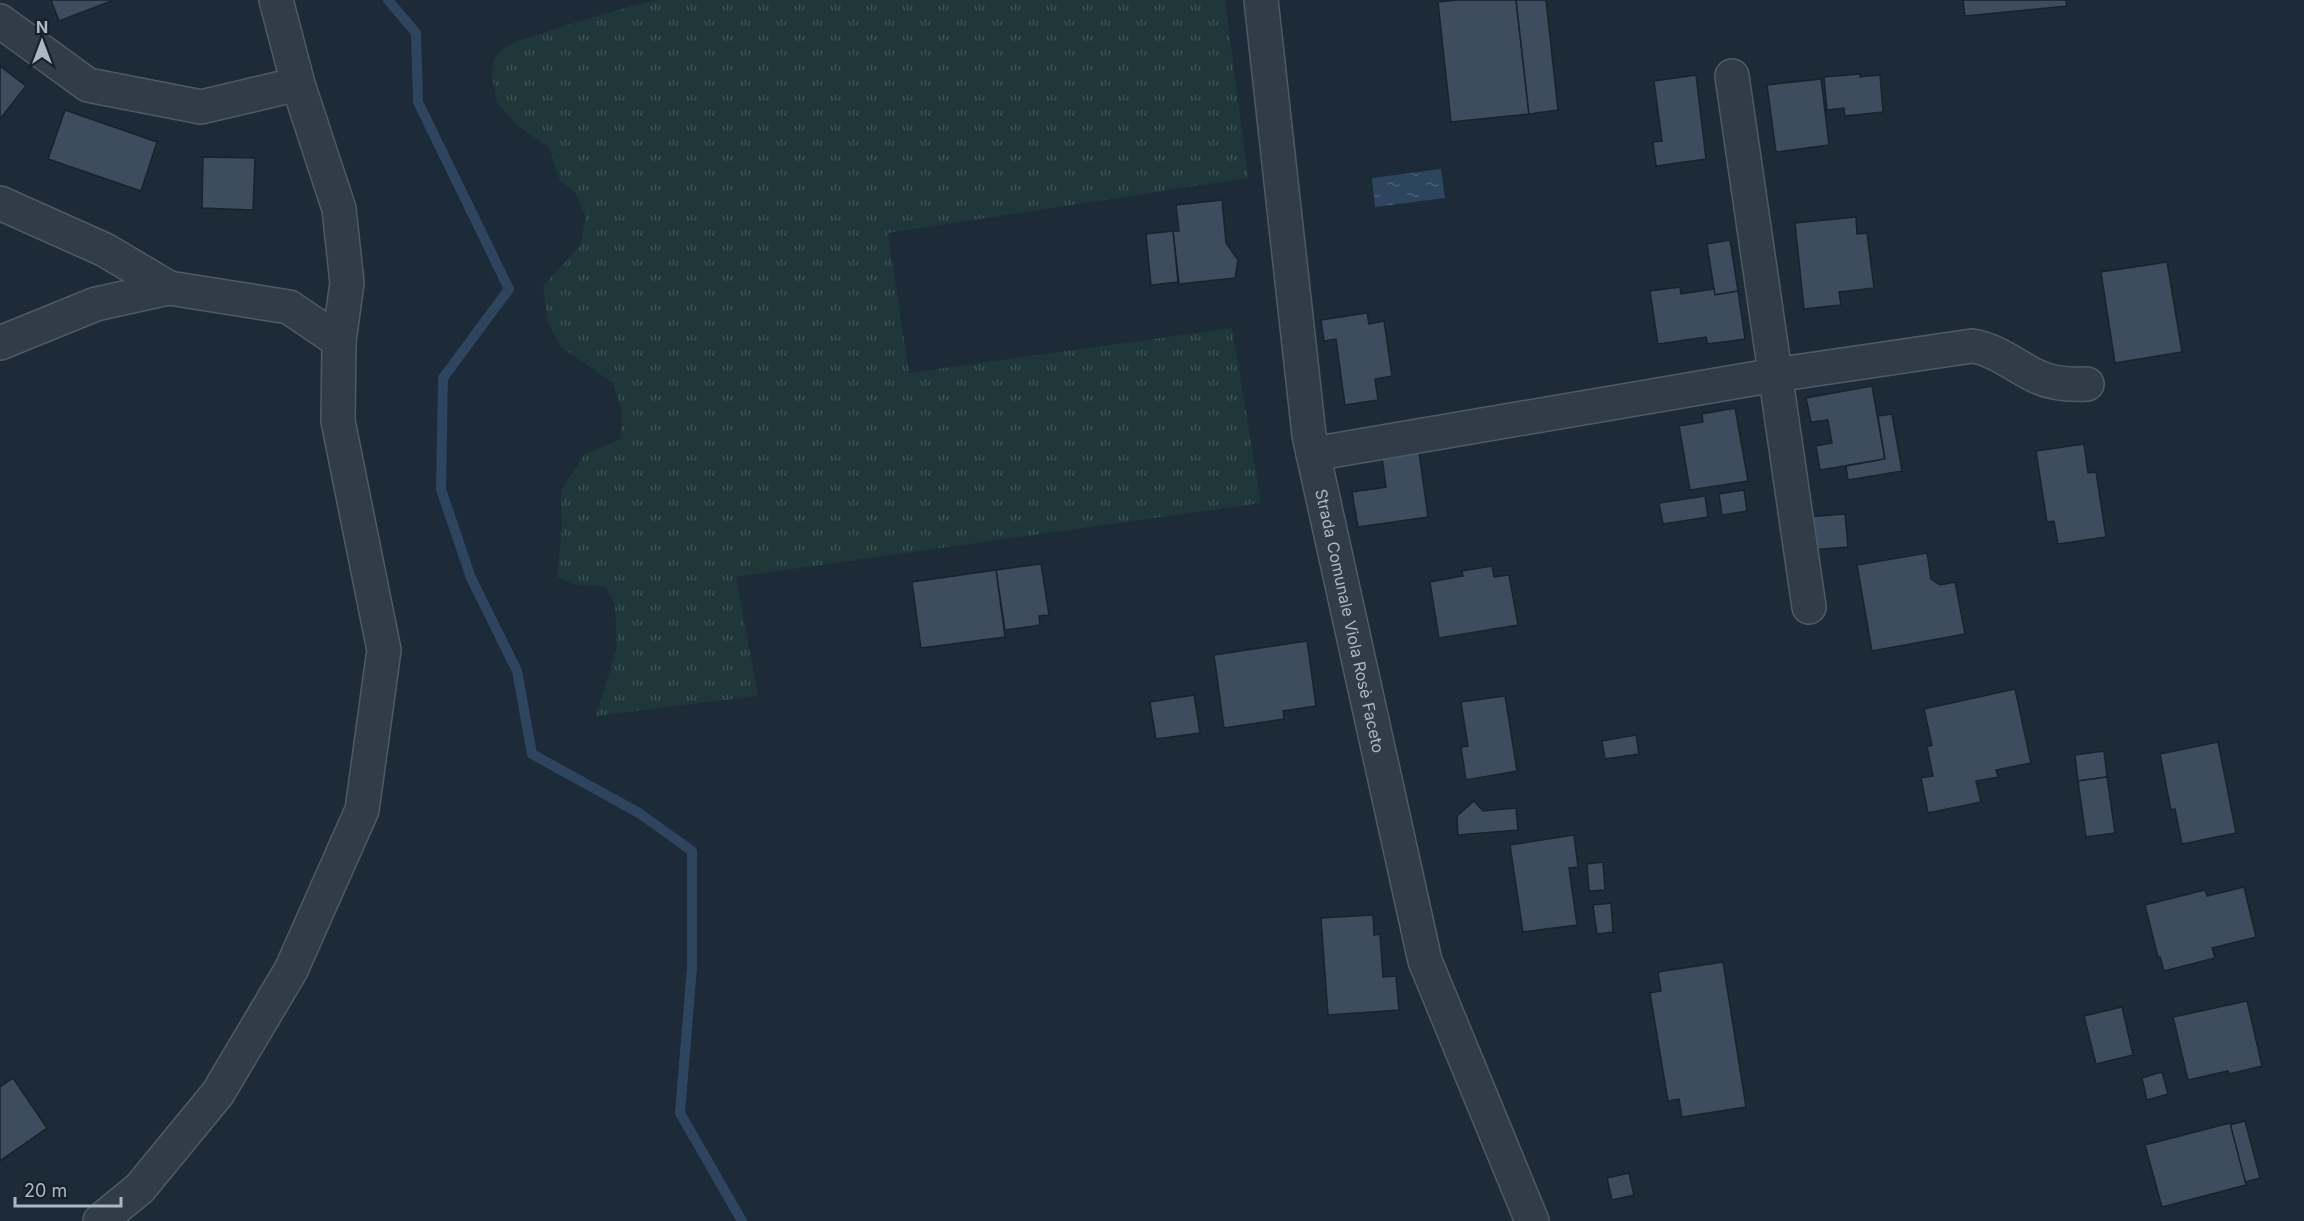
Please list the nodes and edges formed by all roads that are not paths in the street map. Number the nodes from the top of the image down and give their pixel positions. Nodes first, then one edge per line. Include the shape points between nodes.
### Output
1 (276, 0) edge
2 (1261, 0) edge
3 (0, 21) edge
4 (1732, 76) dead end
5 (298, 84) junction
6 (0, 203) edge
7 (169, 288) junction
8 (339, 341) junction
9 (0, 343) edge
10 (1775, 375) junction
11 (2087, 384) dead end
12 (1313, 454) junction
13 (1809, 607) dead end
14 (100, 1221) edge
15 (1532, 1221) edge

1 - 5 street
2 - 12 street, Strada Comunale Viola Rosè Faceto
3 - 5 street via 88,85 201,107
4 - 10 street
5 - 8 street via 339,209 347,283
6 - 7 street via 105,250
7 - 8 street via 289,307
7 - 9 street via 96,304
8 - 14 street via 338,421 384,650 362,810 291,970 218,1093 140,1188
10 - 11 street via 1972,346 1985,348 2051,382
10 - 12 street
10 - 13 street
12 - 15 street, Strada Comunale Viola Rosè Faceto via 1425,961

